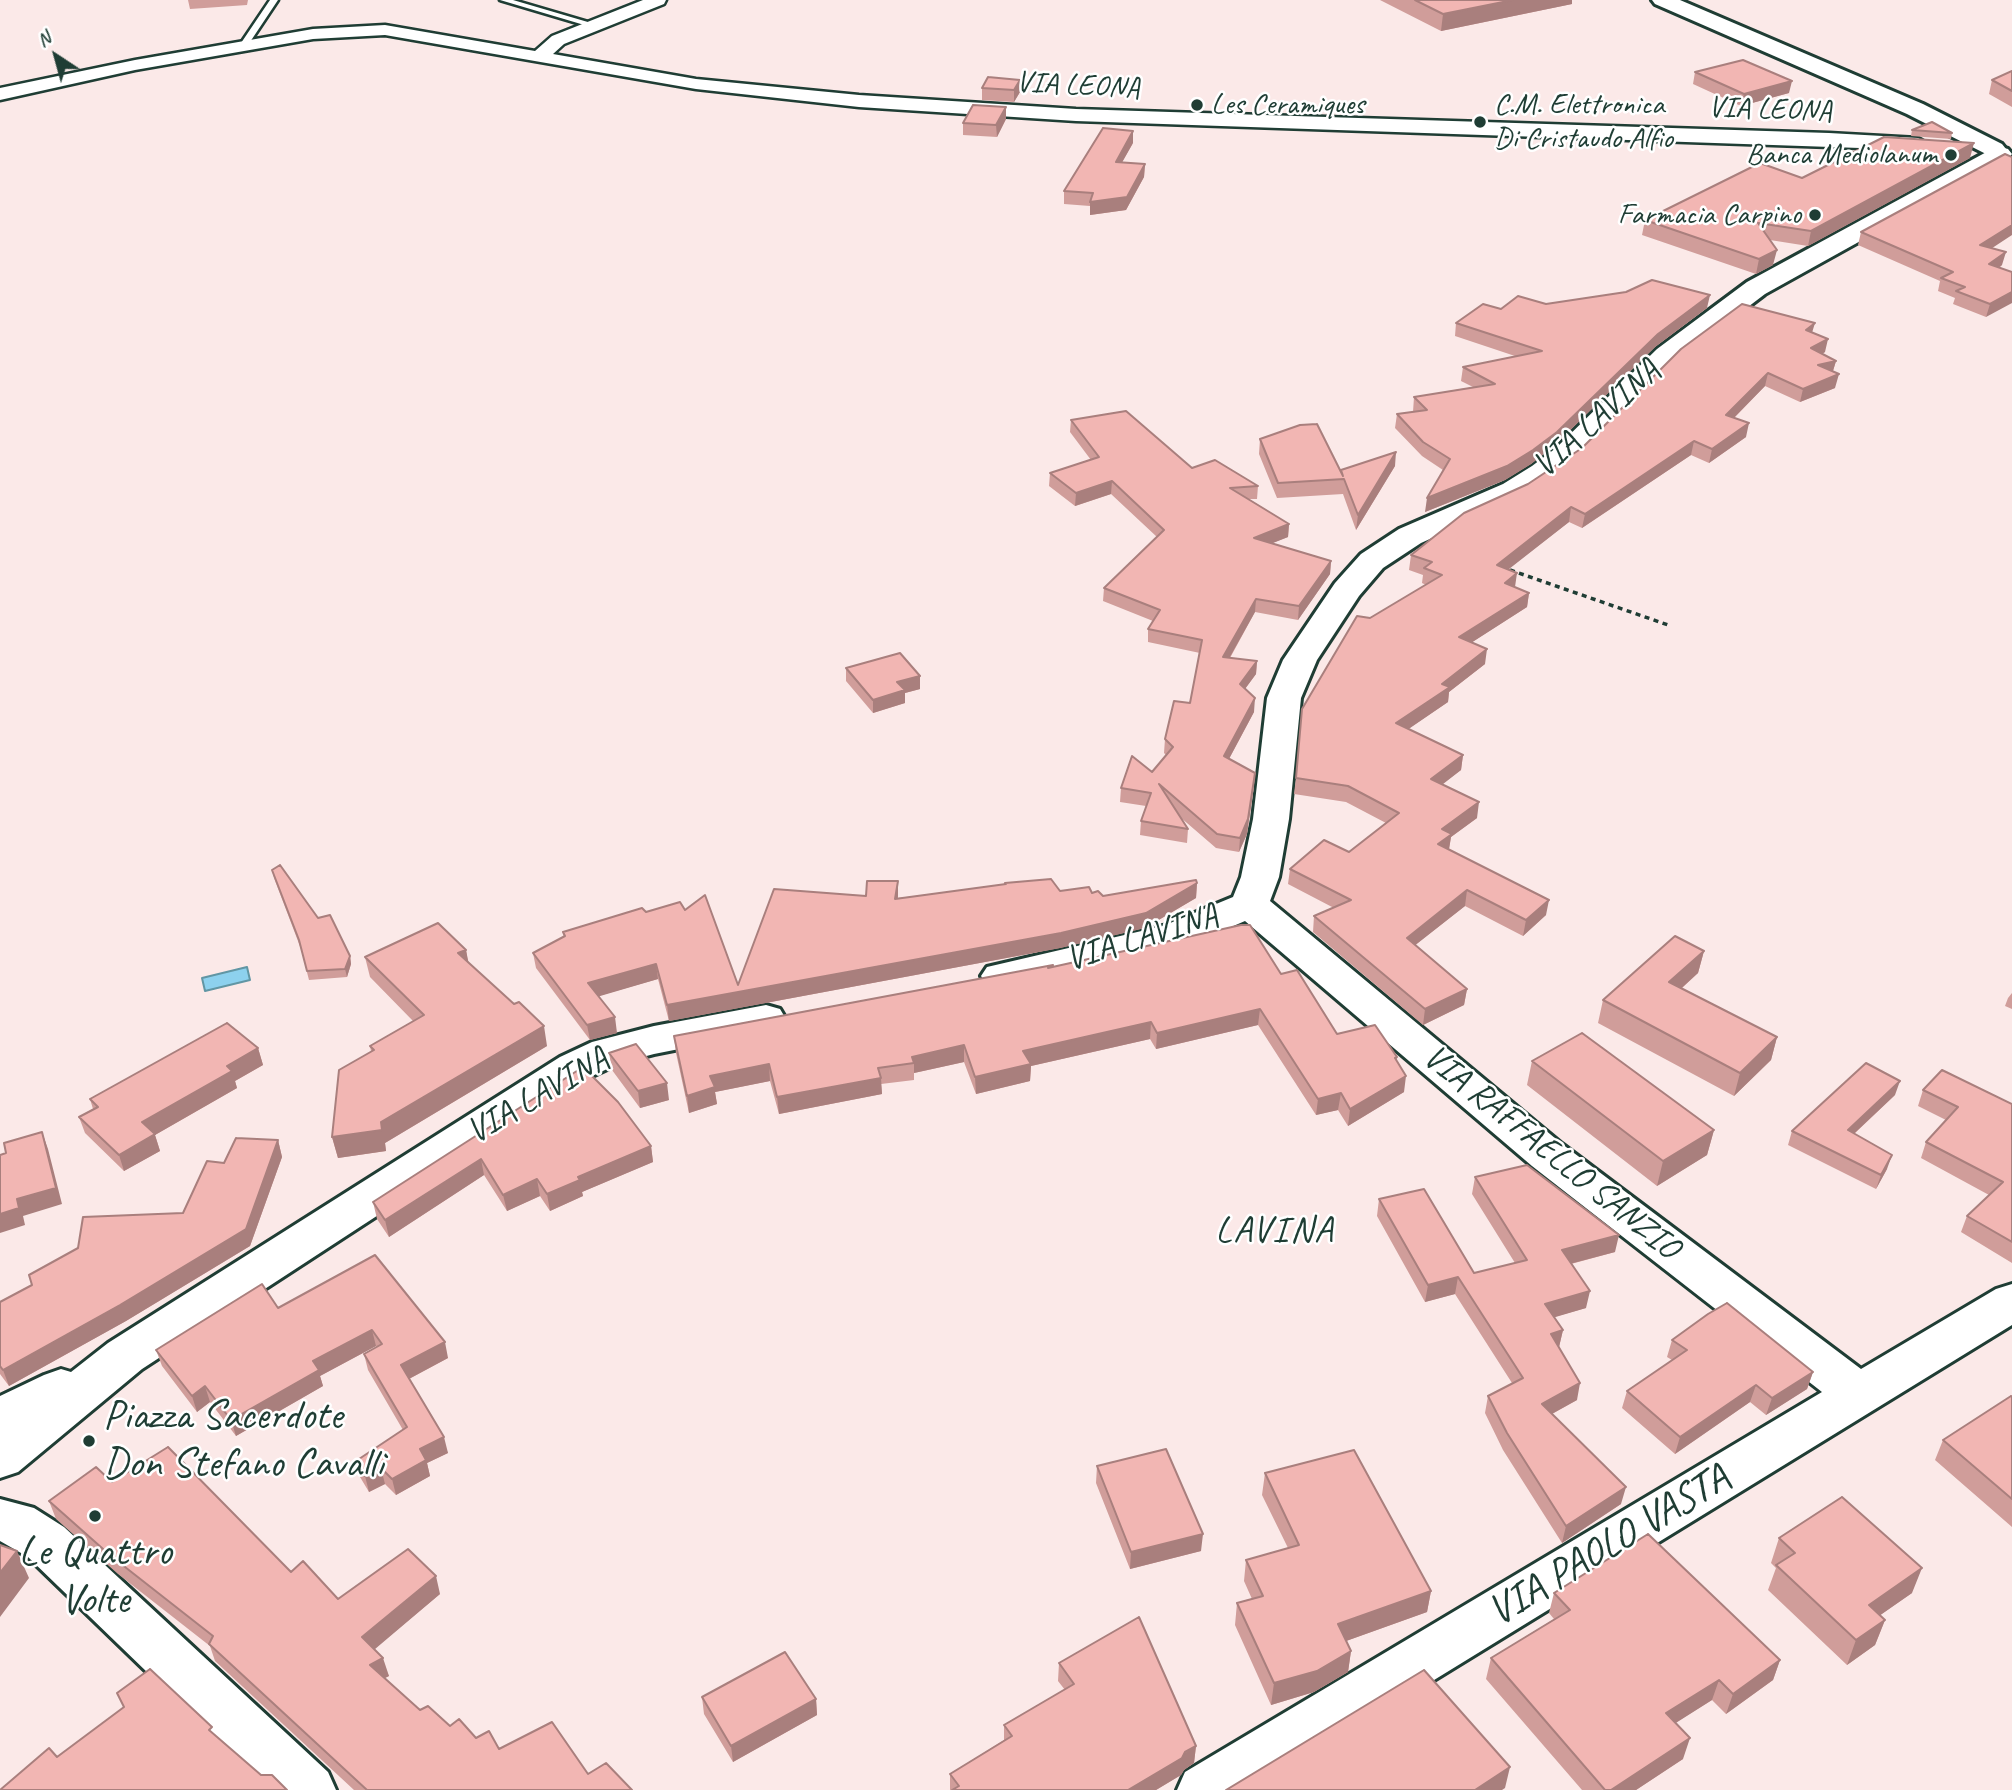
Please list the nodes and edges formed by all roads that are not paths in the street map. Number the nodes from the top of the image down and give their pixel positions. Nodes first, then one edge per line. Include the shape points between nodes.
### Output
1 (274, 0) edge
2 (505, 0) edge
3 (658, 0) edge
4 (1662, 0) edge
5 (594, 25) junction
6 (243, 46) junction
7 (540, 56) junction
8 (0, 94) edge
9 (2005, 150) edge
10 (1250, 904) junction
11 (966, 982) edge
12 (803, 1012) edge
13 (2012, 1302) edge
14 (125, 1356) junction
15 (1859, 1394) junction
16 (0, 1418) edge
17 (0, 1458) edge
18 (0, 1520) edge
19 (308, 1790) edge
20 (1205, 1790) edge

1 - 6 lane
2 - 5 lane
3 - 5 street
4 - 9 street
5 - 7 street via 558,40
6 - 7 street, VIA LEONA via 313,34 385,30
6 - 8 street, VIA LEONA
7 - 9 street, VIA LEONA via 696,84 859,101 1076,115 1829,139
9 - 10 street, VIA LAVINA via 1756,288 1667,355 1543,472 1514,490 1410,536 1372,561 1346,590 1300,660 1284,698 1271,819 1261,877
10 - 11 street, VIA LAVINA via 1175,936
10 - 15 street, VIA RAFFAELLO SANZIO via 1547,1154
12 - 14 street, VIA LAVINA via 654,1040 607,1052 575,1067
13 - 15 street, VIA PAOLO VASTA
14 - 16 street, VIA LAVINA
14 - 17 street, VIA LAVINA
15 - 20 street, VIA PAOLO VASTA
18 - 19 street via 16,1523 46,1542

